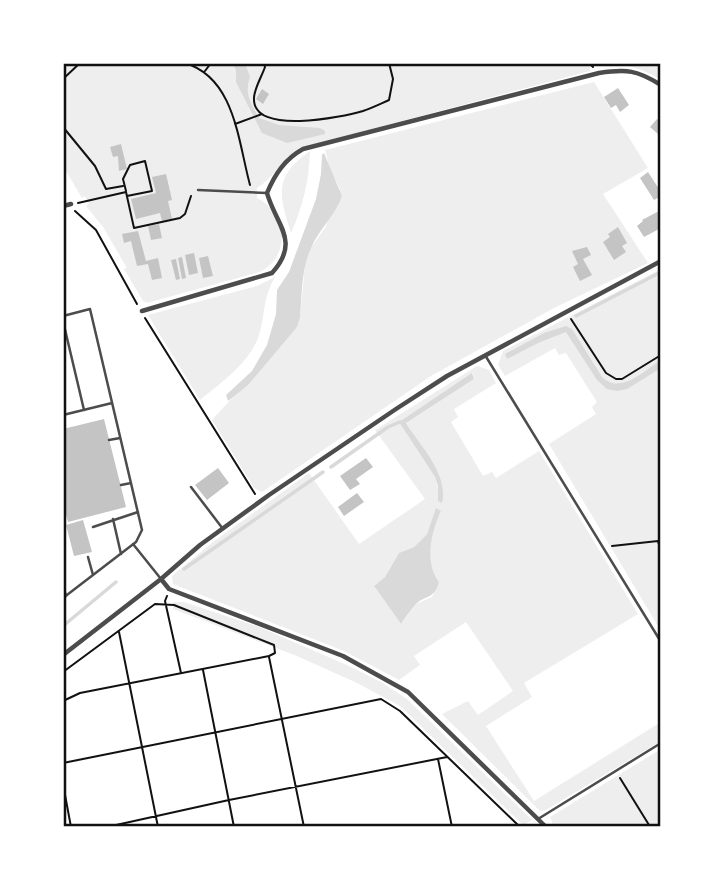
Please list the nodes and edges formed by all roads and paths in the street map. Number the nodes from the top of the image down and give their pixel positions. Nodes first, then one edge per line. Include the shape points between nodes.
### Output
1 (80, 63) edge
2 (185, 63) edge
3 (211, 63) edge
4 (264, 63) edge
5 (389, 63) edge
6 (204, 72) junction
7 (63, 79) edge
8 (661, 85) edge
9 (261, 114) junction
10 (234, 125) junction
11 (63, 127) edge
12 (124, 186) junction
13 (198, 190) joint
14 (126, 192) junction
15 (252, 192) junction
16 (267, 192) junction
17 (127, 196) junction
18 (71, 204) junction
19 (63, 206) edge
20 (661, 261) edge
21 (142, 311) junction
22 (565, 312) junction
23 (63, 316) edge
24 (63, 321) edge
25 (485, 355) junction
26 (661, 355) edge
27 (112, 402) junction
28 (84, 410) junction
29 (63, 415) edge
30 (120, 438) junction
31 (109, 440) dead end
32 (131, 482) junction
33 (121, 485) dead end
34 (191, 486) dead end
35 (259, 502) junction
36 (138, 512) junction
37 (113, 519) junction
38 (93, 527) dead end
39 (223, 529) junction
40 (133, 544) junction
41 (604, 550) junction
42 (661, 552) edge
43 (121, 554) junction
44 (88, 557) dead end
45 (93, 575) junction
46 (161, 579) junction
47 (63, 585) edge
48 (169, 590) junction
49 (64, 597) edge
50 (166, 604) junction
51 (118, 631) junction
52 (661, 642) edge
53 (63, 655) edge
54 (269, 656) junction
55 (202, 669) junction
56 (63, 672) edge
57 (182, 674) junction
58 (129, 684) junction
59 (63, 701) edge
60 (281, 718) junction
61 (215, 732) junction
62 (661, 743) edge
63 (141, 747) junction
64 (447, 757) junction
65 (438, 759) junction
66 (63, 763) edge
67 (616, 771) junction
68 (63, 784) edge
69 (296, 787) junction
70 (229, 800) junction
71 (156, 817) junction
72 (538, 819) junction
73 (649, 825) edge
74 (71, 827) edge
75 (107, 827) edge
76 (158, 827) edge
77 (234, 827) edge
78 (304, 827) edge
79 (452, 827) edge
80 (520, 827) edge
81 (546, 827) edge

1 - 7 path
2 - 6 path
3 - 6 path
4 - 9 path via 253,97
5 - 9 path via 393,79 389,100 363,111 299,122
6 - 10 path via 226,95
8 - 16 street via 639,72 599,73 303,149 290,156
9 - 10 path
10 - 15 path
11 - 12 path via 95,166 106,189
12 - 14 path
12 - 17 path via 130,165 145,161 152,191
13 - 15 lane
13 - 17 path via 180,218 134,228
14 - 17 path
14 - 18 path
15 - 16 lane
16 - 21 street via 286,241 272,274
18 - 19 street
18 - 21 path via 96,230
20 - 22 street
21 - 35 path
22 - 25 street
22 - 26 path via 606,373 616,379
23 - 27 lane via 90,309
24 - 28 lane
25 - 35 street
25 - 41 lane
27 - 28 lane
27 - 30 lane
28 - 29 lane
30 - 31 lane
30 - 32 lane
32 - 33 lane
32 - 36 lane
34 - 39 lane
35 - 39 street
36 - 37 lane
36 - 40 lane via 142,530
37 - 38 lane
37 - 43 lane
39 - 46 street
40 - 43 lane
40 - 46 lane
41 - 42 path via 658,541
41 - 52 lane
43 - 45 lane
44 - 45 lane
45 - 49 lane
46 - 48 street
46 - 53 street
47 - 49 lane
48 - 50 path
48 - 72 street via 344,656 408,691
50 - 51 path via 155,604
50 - 54 path via 274,645 275,653
50 - 57 path
51 - 56 path
51 - 58 path
54 - 55 path
54 - 60 path
55 - 57 path
55 - 61 path
57 - 58 path
58 - 59 path via 80,693
58 - 63 path
60 - 61 path
60 - 64 path via 381,699 400,711
60 - 69 path
61 - 63 path
61 - 70 path
62 - 67 lane
63 - 66 path
63 - 71 path
64 - 65 path
64 - 80 path
65 - 69 path
65 - 79 path
67 - 72 lane
67 - 73 path
68 - 74 path
69 - 70 path
69 - 78 path
70 - 71 path
70 - 77 path
71 - 75 path
71 - 76 path
72 - 81 street

